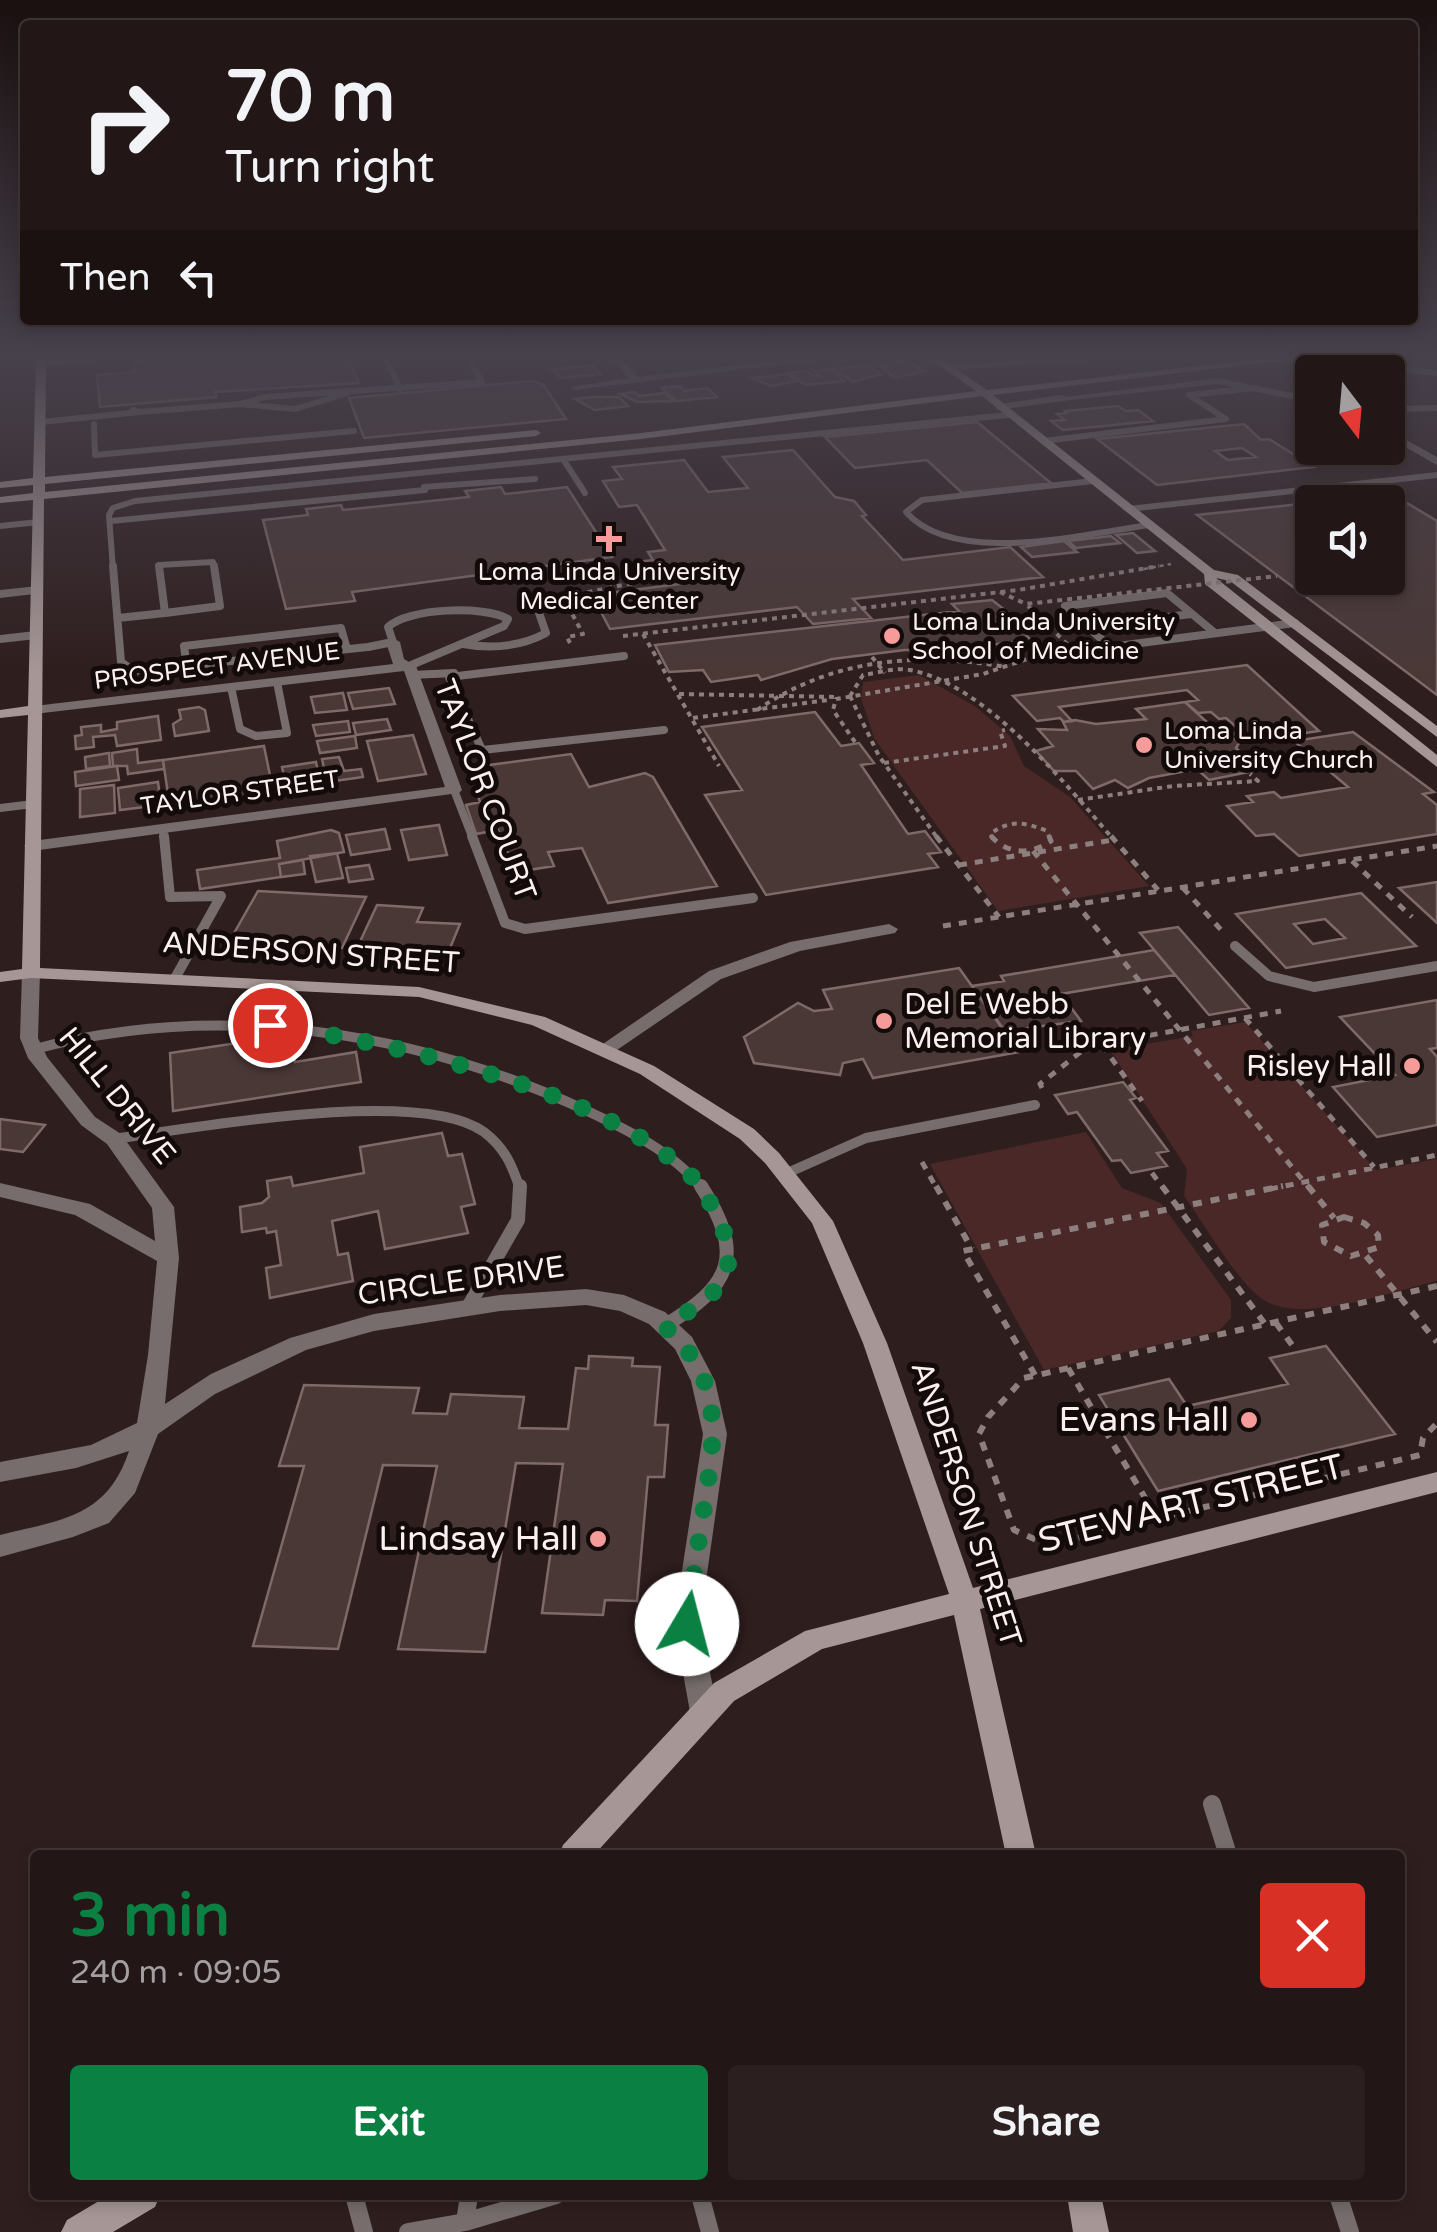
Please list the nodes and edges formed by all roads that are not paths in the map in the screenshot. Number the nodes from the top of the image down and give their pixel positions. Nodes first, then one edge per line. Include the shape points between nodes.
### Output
1 (40, 463) edge
2 (266, 463) edge
3 (330, 463) edge
4 (376, 463) edge
5 (522, 463) edge
6 (565, 463) edge
7 (1070, 463) edge
8 (329, 468) junction
9 (418, 474) junction
10 (1437, 474) edge
11 (402, 475) junction
12 (535, 479) dead end
13 (334, 482) junction
14 (1093, 482) junction
15 (314, 484) junction
16 (0, 485) edge
17 (40, 489) junction
18 (425, 490) junction
19 (409, 492) junction
20 (585, 493) dead end
21 (341, 498) junction
22 (0, 500) edge
23 (319, 500) junction
24 (1128, 509) junction
25 (39, 522) junction
26 (111, 522) junction
27 (1149, 525) junction
28 (0, 526) edge
29 (1210, 573) junction
30 (38, 590) junction
31 (0, 594) edge
32 (538, 610) dead end
33 (165, 613) junction
34 (1191, 614) junction
35 (118, 618) junction
36 (1294, 623) junction
37 (1266, 626) junction
38 (1087, 627) junction
39 (1215, 633) junction
40 (36, 635) junction
41 (0, 639) edge
42 (393, 642) junction
43 (463, 644) junction
44 (347, 649) junction
45 (624, 656) dead end
46 (187, 668) junction
47 (410, 671) junction
48 (454, 673) junction
49 (277, 682) junction
50 (231, 687) junction
51 (34, 710) junction
52 (0, 714) edge
53 (664, 730) dead end
54 (1437, 733) edge
55 (1437, 762) edge
56 (454, 790) junction
57 (33, 804) junction
58 (0, 808) edge
59 (163, 829) junction
60 (32, 846) junction
61 (754, 898) dead end
62 (889, 928) dead end
63 (1235, 946) road end
64 (1437, 966) edge
65 (30, 973) junction
66 (0, 977) edge
67 (174, 980) junction
68 (607, 1048) junction
69 (35, 1049) junction
70 (1034, 1105) road end
71 (114, 1139) junction
72 (785, 1174) junction
73 (4, 1193) edge
74 (168, 1258) junction
75 (468, 1307) junction
76 (664, 1326) junction
77 (148, 1428) junction
78 (0, 1472) edge
79 (1437, 1482) edge
80 (0, 1546) edge
81 (965, 1602) junction
82 (704, 1712) junction
83 (1212, 1804) dead end
84 (579, 1850) edge
85 (1020, 1850) edge
86 (1226, 1850) edge
87 (134, 2200) edge
88 (355, 2200) edge
89 (468, 2200) edge
90 (539, 2200) edge
91 (701, 2200) edge
92 (1085, 2200) edge
93 (1340, 2200) edge
94 (465, 2222) junction
95 (79, 2232) edge
96 (364, 2232) edge
97 (408, 2232) edge
98 (710, 2232) edge
99 (1092, 2232) edge
100 (1350, 2232) edge

1 - 17 main road
2 - 17 main road
3 - 8 main road
4 - 8 main road
5 - 9 lane
6 - 20 lane
7 - 14 main road
8 - 13 lane
8 - 17 main road
9 - 11 lane
9 - 18 lane
10 - 24 street
11 - 13 lane
11 - 19 lane
12 - 18 lane
13 - 15 lane
13 - 21 lane
14 - 24 main road
14 - 27 lane via 922,500 906,512 925,531 977,539
15 - 23 lane
15 - 26 lane via 135,501 113,508
16 - 17 main road
17 - 22 main road
17 - 25 main road
18 - 19 lane
19 - 21 lane
21 - 23 lane
23 - 26 lane
24 - 27 main road
25 - 28 lane
25 - 30 main road
26 - 35 lane
27 - 29 main road
29 - 36 main road via 1234,578
29 - 37 main road via 1209,580
30 - 31 street
30 - 40 main road
32 - 43 lane via 546,633 536,640
33 - 33 lane via 220,606 213,562 160,565
33 - 35 lane
34 - 38 lane
34 - 38 lane via 1167,594 1065,606
34 - 39 lane
35 - 46 lane via 126,668
36 - 37 lane
36 - 54 main road
37 - 39 lane
37 - 55 main road
38 - 39 lane via 1110,647
40 - 41 lane
40 - 51 main road
42 - 43 lane via 388,622 396,620 484,609 508,619
42 - 44 lane
42 - 47 street
43 - 47 lane
44 - 46 lane
44 - 46 lane via 341,628 184,646
45 - 48 lane
47 - 48 lane
47 - 49 street, PROSPECT AVENUE
47 - 56 street, TAYLOR COURT
48 - 53 lane via 449,677 482,750
49 - 50 street, PROSPECT AVENUE
49 - 50 lane via 287,733 256,736 240,729
50 - 51 street, PROSPECT AVENUE
51 - 52 main road, PROSPECT AVENUE
51 - 57 main road
56 - 59 street, TAYLOR STREET
56 - 61 lane, TAYLOR COURT via 505,923 525,929
57 - 58 lane
57 - 60 main road
59 - 60 street, TAYLOR STREET
59 - 67 lane via 170,897 221,896
60 - 65 main road
62 - 68 street via 796,946 715,975
63 - 64 lane via 1269,976 1314,987
65 - 66 main road, ANDERSON STREET
65 - 67 main road, ANDERSON STREET
65 - 69 street, HILL DRIVE
67 - 68 main road, ANDERSON STREET via 419,992 518,1015
68 - 72 main road, ANDERSON STREET via 747,1134
69 - 71 street, HILL DRIVE via 88,1121
69 - 76 lane via 180,1026 270,1025 382,1044 605,1117 701,1186 724,1230 729,1268 715,1296
70 - 72 lane via 866,1138
71 - 74 street, HILL DRIVE via 163,1208
71 - 75 lane via 370,1107 442,1114 476,1130 508,1159 523,1194 507,1239 484,1268
72 - 81 main road, ANDERSON STREET via 822,1221 875,1343
73 - 74 street via 82,1208
74 - 77 street
75 - 76 street, CIRCLE DRIVE via 594,1295 637,1307
75 - 77 street, CIRCLE DRIVE via 301,1343 199,1393
76 - 82 street, CIRCLE DRIVE via 687,1346 702,1375 715,1434 687,1624
77 - 78 street, CIRCLE DRIVE via 115,1447
77 - 80 street via 127,1483 107,1512
79 - 81 main road, STEWART STREET
81 - 82 main road, STEWART STREET via 815,1639 724,1692
81 - 85 main road, ANDERSON STREET
82 - 84 main road, STEWART STREET
83 - 86 lane
87 - 95 main road
88 - 96 lane
89 - 94 lane
90 - 94 lane
91 - 98 lane
92 - 99 main road
93 - 100 lane
94 - 97 lane

